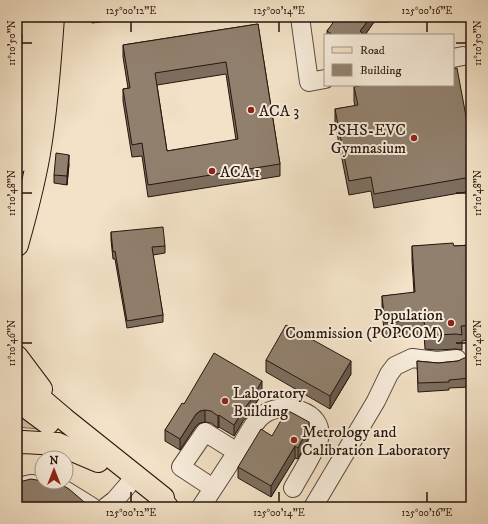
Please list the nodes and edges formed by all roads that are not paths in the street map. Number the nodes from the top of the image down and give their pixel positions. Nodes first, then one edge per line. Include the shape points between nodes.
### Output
1 (300, 17) edge
2 (35, 22) edge
3 (324, 79) edge
4 (23, 101) edge
5 (18, 158) edge
6 (17, 245) edge
7 (17, 357) edge
8 (456, 359) dead end
9 (17, 379) edge
10 (17, 400) edge
11 (64, 419) junction
12 (17, 443) edge
13 (237, 452) junction
14 (98, 462) junction
15 (128, 485) junction
16 (17, 487) edge
17 (213, 488) junction
18 (293, 488) dead end
19 (165, 506) edge
20 (92, 507) edge
21 (106, 507) edge
22 (201, 507) edge
23 (313, 507) edge

1 - 3 lane via 309,82
2 - 4 main road
2 - 6 main road via 47,93 36,170
4 - 5 main road via 24,134
7 - 11 main road
8 - 23 lane via 437,361 412,358 395,366
9 - 11 main road
10 - 14 main road
11 - 19 main road via 163,498
12 - 14 main road via 58,444
13 - 17 lane
13 - 17 lane via 205,432 182,467
13 - 18 lane via 252,428 271,410 287,408 305,413 317,424 319,440
14 - 15 main road
15 - 19 main road via 155,506
15 - 21 lane via 116,500
16 - 20 lane via 31,484 63,489
17 - 22 lane

